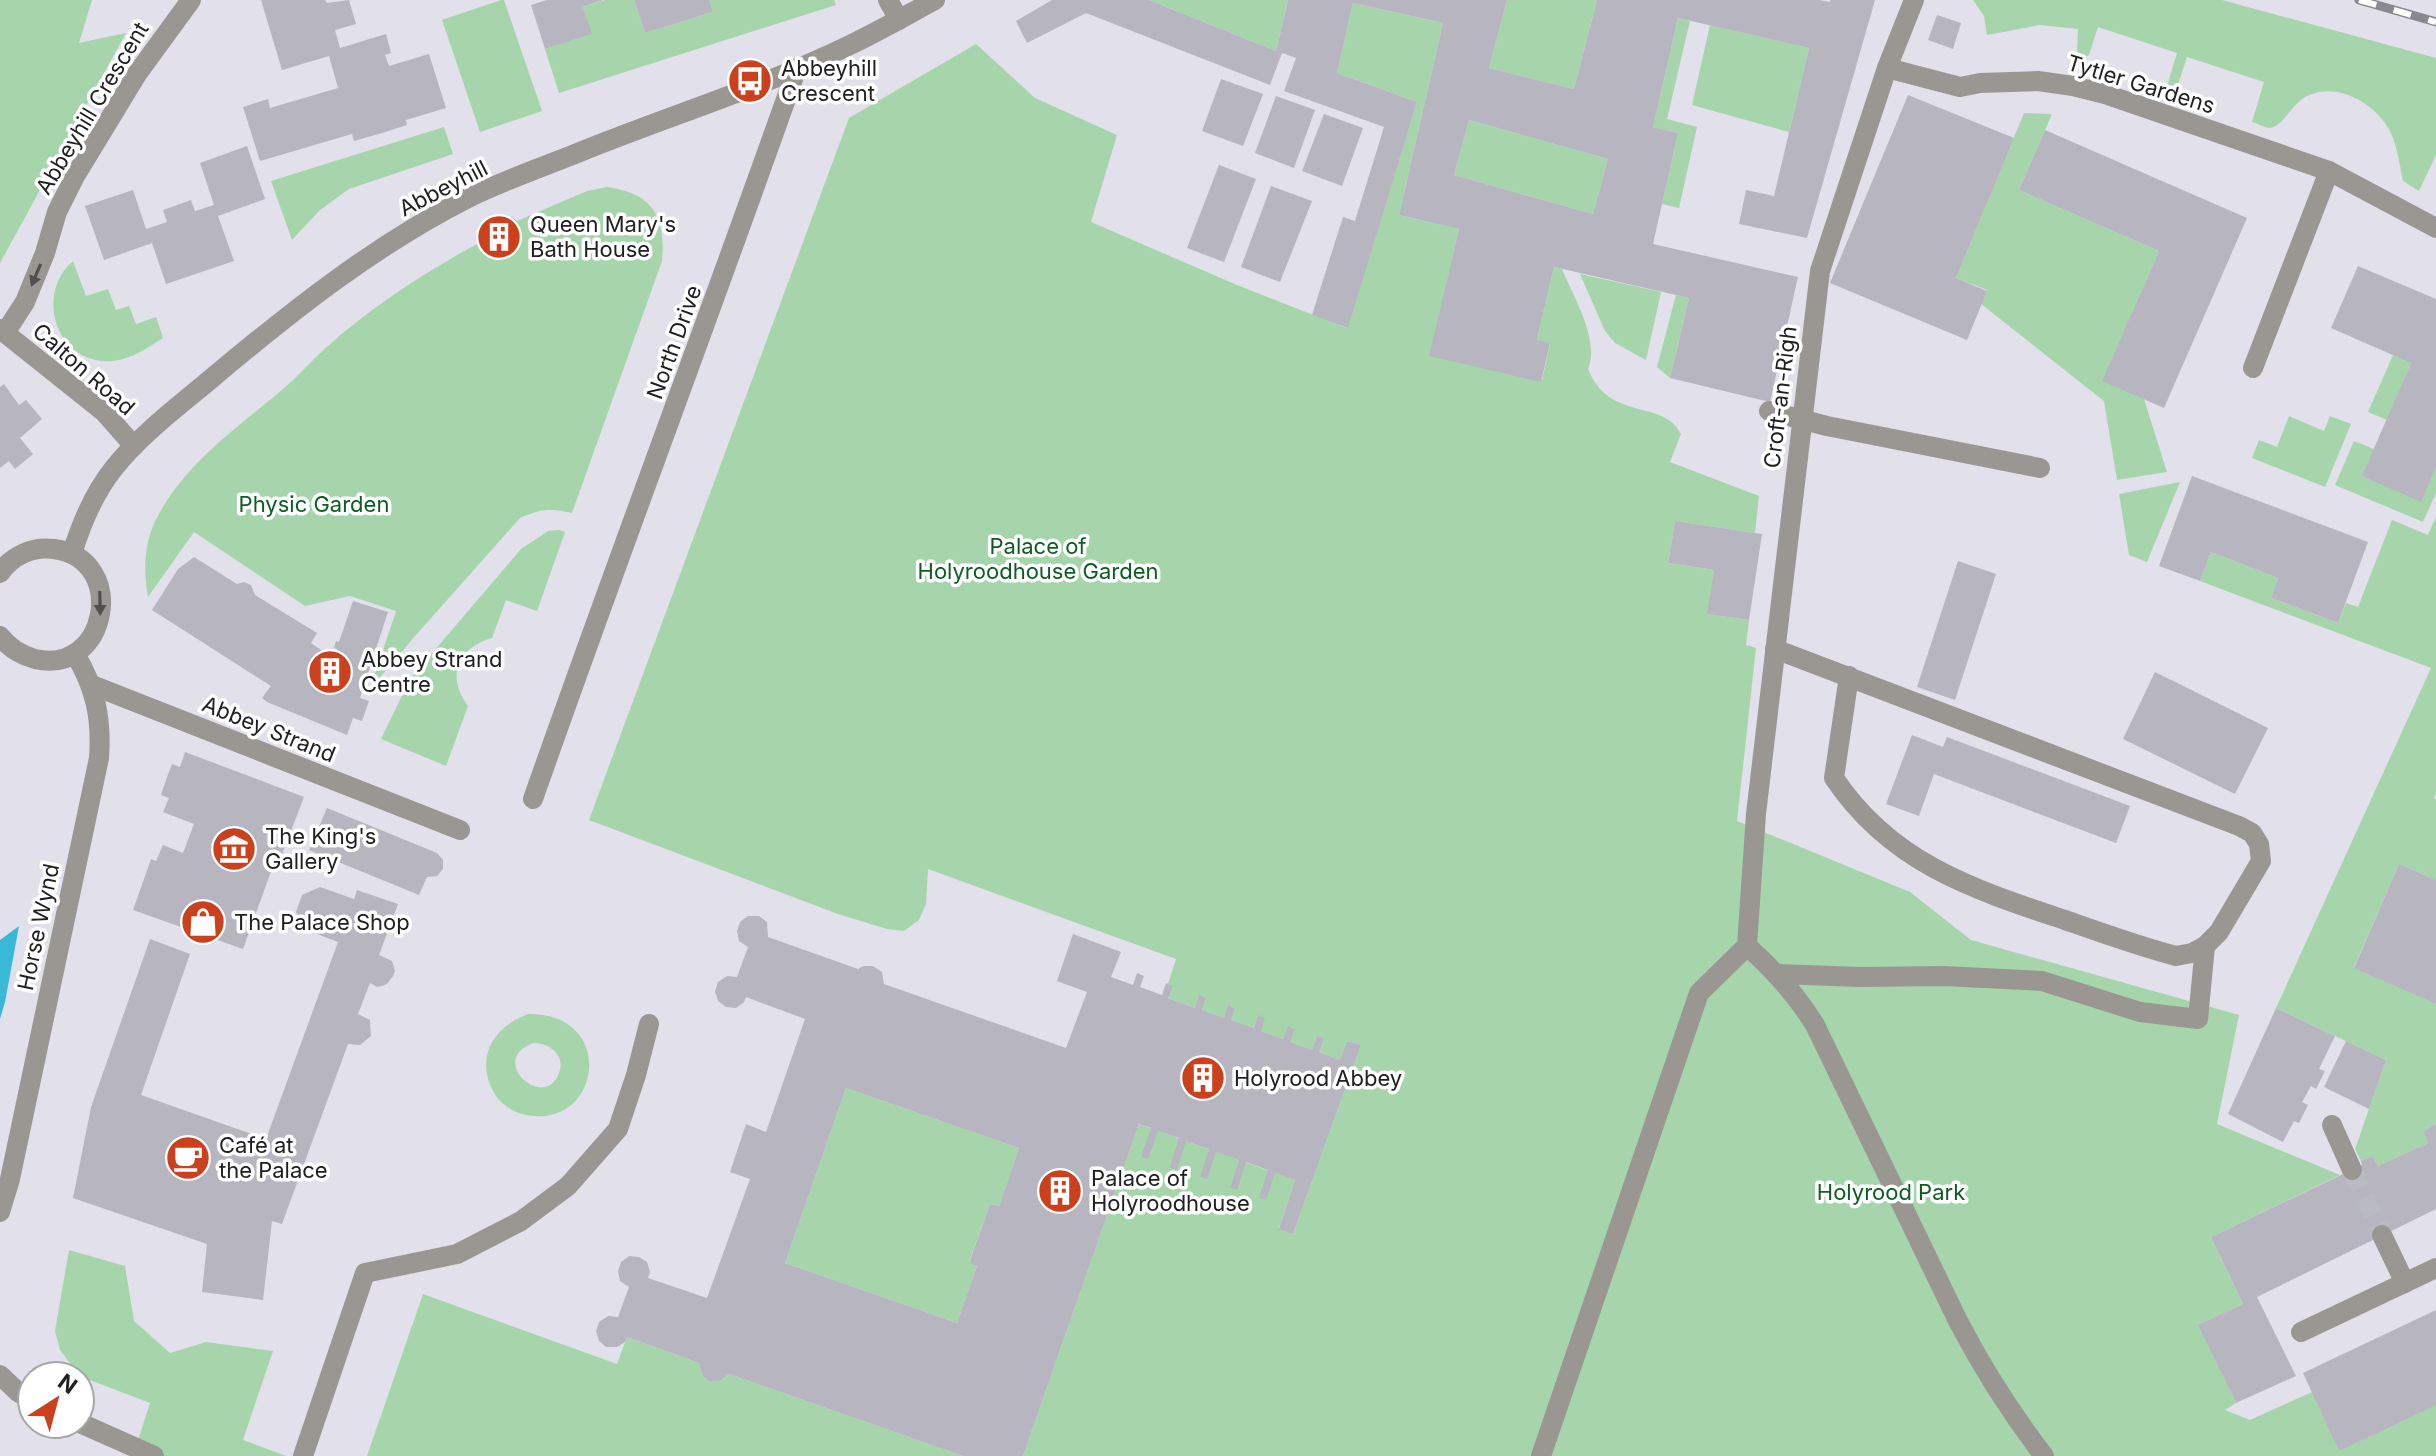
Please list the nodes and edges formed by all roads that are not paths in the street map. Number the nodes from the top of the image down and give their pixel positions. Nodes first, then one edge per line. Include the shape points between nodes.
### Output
1 (191, 0) edge
2 (888, 0) edge
3 (935, 0) edge
4 (1914, 0) edge
5 (899, 20) junction
6 (797, 68) junction
7 (1887, 68) junction
8 (2329, 171) junction
9 (2436, 228) edge
10 (3, 331) edge
11 (2253, 368) dead end
12 (1769, 411) dead end
13 (1801, 420) junction
14 (134, 446) junction
15 (2040, 468) dead end
16 (72, 554) junction
17 (0, 573) edge
18 (0, 636) edge
19 (1775, 649) junction
20 (75, 654) junction
21 (1849, 676) junction
22 (92, 685) junction
23 (533, 799) dead end
24 (460, 830) dead end
25 (1747, 946) junction
26 (2205, 946) junction
27 (1778, 974) junction
28 (649, 1024) dead end
29 (2332, 1125) dead end
30 (2352, 1170) tunnel mouth
31 (0, 1212) edge
32 (2382, 1235) tunnel mouth
33 (2436, 1268) edge
34 (2405, 1283) junction
35 (2301, 1332) dead end
36 (0, 1375) edge
37 (16, 1390) edge
38 (96, 1430) edge
39 (154, 1456) edge
40 (303, 1456) edge
41 (1541, 1456) edge
42 (2044, 1456) edge

1 -> 10 street, Abbeyhill Crescent via 137,74 75,176 25,302
2 - 5 street
3 - 5 street, Abbeyhill
4 - 7 street, Croft-an-Righ
5 - 6 street, Abbeyhill
6 - 14 street, Abbeyhill via 489,189 425,221 306,301
6 - 23 street, North Drive
7 - 8 street, Tytler Gardens via 1960,87 2038,81 2086,89
7 - 13 street, Croft-an-Righ via 1812,260
8 - 9 street, Tytler Gardens
8 - 11 street
10 - 14 street, Calton Road via 104,412
12 - 13 street
13 - 15 street
13 - 19 street, Croft-an-Righ
14 - 16 street, Abbeyhill via 100,488
16 - 17 street via 51,548 29,551
16 -> 20 street via 95,577 102,598 96,630
18 - 20 street via 31,658
19 - 21 street
19 - 25 street, Croft-an-Righ
20 - 22 street, Horse Wynd
21 - 26 street via 1834,778 1875,829 1908,855 1992,896 2153,950 2176,956
21 - 26 street via 2252,833 2261,861
22 - 24 street, Abbey Strand
22 - 31 street, Horse Wynd via 99,758
25 - 27 street
25 - 41 street via 1699,993
26 - 27 street via 2198,1019 2140,1012 2042,981
27 - 42 street via 1815,1025 1982,1367
28 - 40 street via 618,1129 568,1186 521,1221 457,1254 365,1273
29 - 30 street
32 - 34 street
33 - 34 street
34 - 35 street
36 - 37 street
38 - 39 street

